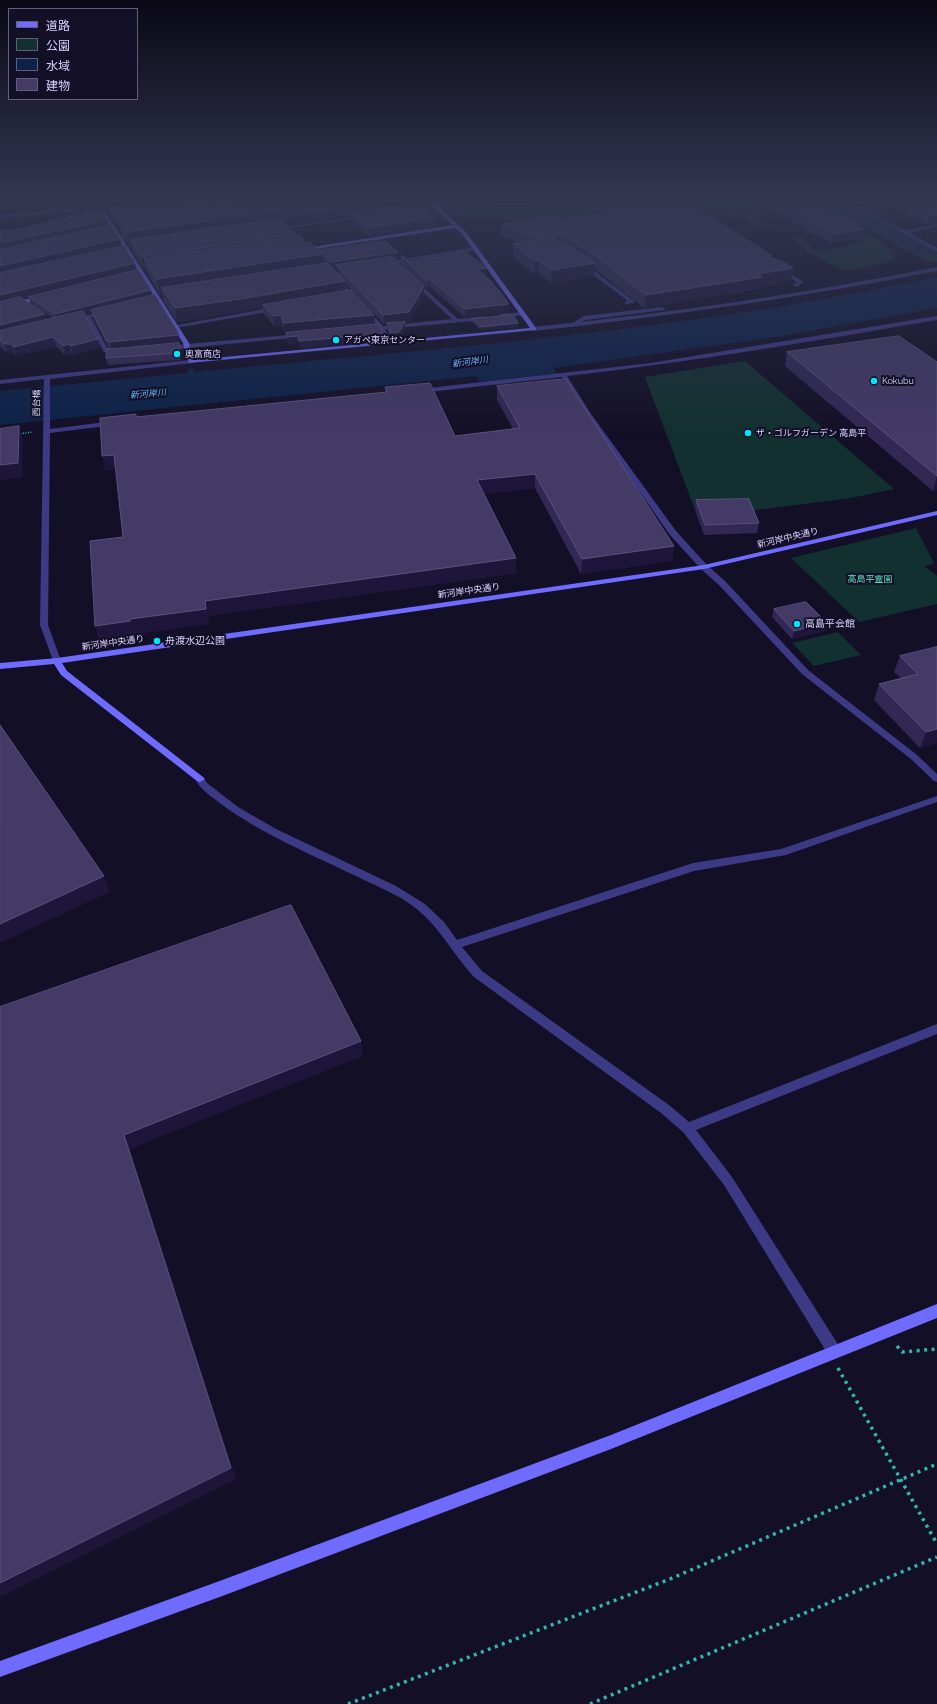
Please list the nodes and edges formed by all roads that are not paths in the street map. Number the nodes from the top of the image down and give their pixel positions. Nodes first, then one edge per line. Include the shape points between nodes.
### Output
1 (411, 278) edge
2 (147, 279) edge
3 (336, 279) edge
4 (496, 279) edge
5 (601, 279) edge
6 (796, 279) edge
7 (886, 279) edge
8 (796, 285) dead end
9 (52, 295) edge
10 (353, 296) junction
11 (167, 297) edge
12 (345, 298) edge
13 (158, 299) junction
14 (150, 301) edge
15 (22, 302) junction
16 (627, 302) dead end
17 (27, 306) edge
18 (0, 308) edge
19 (283, 308) edge
20 (662, 310) edge
21 (109, 311) edge
22 (522, 314) junction
23 (88, 317) junction
24 (937, 318) edge
25 (69, 321) edge
26 (457, 321) junction
27 (175, 326) junction
28 (570, 326) junction
29 (382, 328) junction
30 (358, 330) edge
31 (534, 330) junction
32 (304, 335) edge
33 (389, 344) junction
34 (188, 346) junction
35 (157, 349) edge
36 (127, 352) edge
37 (191, 362) junction
38 (564, 376) junction
39 (47, 377) junction
40 (0, 382) edge
41 (414, 391) edge
42 (123, 422) edge
43 (46, 430) junction
44 (937, 513) edge
45 (704, 567) junction
46 (57, 661) junction
47 (0, 666) edge
48 (937, 779) edge
49 (937, 799) edge
50 (455, 945) junction
51 (937, 1029) edge
52 (687, 1128) junction
53 (937, 1311) edge
54 (834, 1351) junction
55 (0, 1669) edge

1 - 26 street
2 - 13 street
3 - 10 street
4 - 22 street
5 - 16 street via 632,302
6 - 8 street via 800,282
7 - 28 street via 771,300
9 - 15 street
10 - 12 street
10 - 29 street
11 - 13 street
13 - 14 street
13 - 27 street
15 - 17 street
15 - 18 street
19 - 27 street
20 - 28 street via 584,318
21 - 23 street
22 - 26 street
22 - 31 street
23 - 25 street
23 - 36 street via 106,352
24 - 38 street via 699,358
26 - 29 street
27 - 34 street
28 - 31 street
29 - 30 street
29 - 33 street
31 - 33 street
32 - 34 street
33 - 37 street
34 - 35 street
34 - 37 street
37 - 39 street
38 - 41 street
38 - 45 street via 673,533
39 - 40 street
39 - 43 street, 西台橋
42 - 43 street
43 - 46 street, 西台橋 via 44,625
44 - 45 street, 新河岸中央通り
45 - 46 street, 新河岸中央通り
45 - 48 street via 805,672 914,757
46 - 47 street, 新河岸中央通り
46 - 50 street via 64,673 235,809 392,889 421,907 440,925
49 - 50 street via 782,852 693,867
50 - 52 street via 478,974 495,988 665,1109
51 - 52 street
52 - 54 street via 728,1181
53 - 54 street
54 - 55 street via 611,1442

